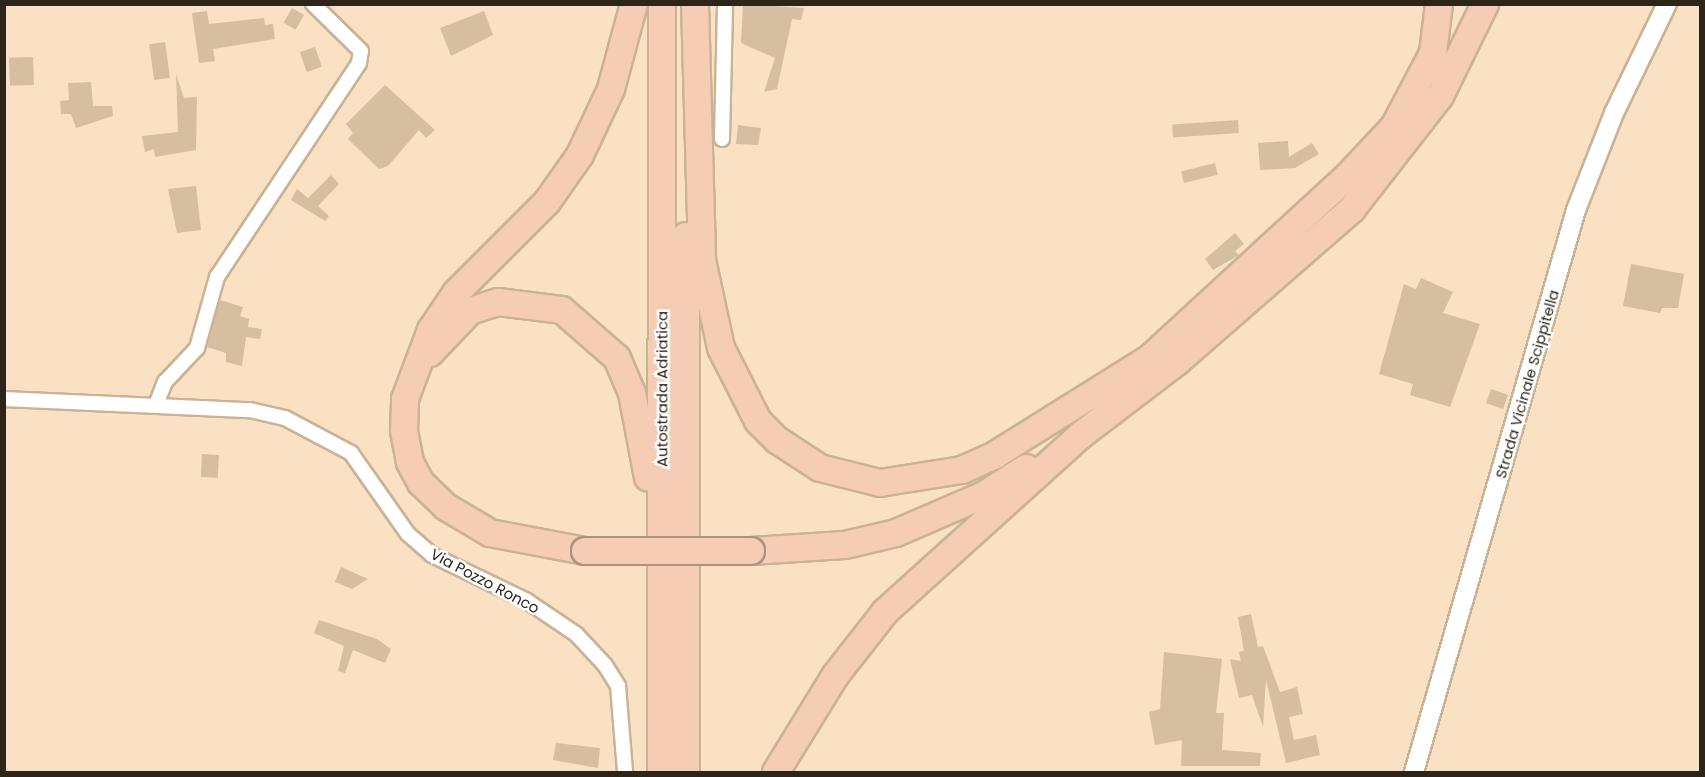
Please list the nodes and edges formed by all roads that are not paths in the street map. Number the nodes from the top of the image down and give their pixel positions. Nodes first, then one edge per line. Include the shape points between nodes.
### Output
1 (313, 4) edge
2 (634, 4) edge
3 (662, 4) edge
4 (686, 4) edge
5 (695, 4) edge
6 (725, 4) edge
7 (1421, 4) edge
8 (1439, 4) edge
9 (1472, 4) edge
10 (1485, 4) edge
11 (1667, 4) edge
12 (1463, 49) junction
13 (1419, 87) junction
14 (722, 139) dead end
15 (1150, 358) junction
16 (1178, 361) junction
17 (411, 372) junction
18 (4, 399) edge
19 (156, 405) junction
20 (1077, 429) junction
21 (661, 769) edge
22 (625, 772) edge
23 (686, 772) edge
24 (776, 772) edge
25 (1414, 772) edge

1 - 19 street via 361,51 359,63 217,277 197,348 165,382
2 - 17 highway via 611,89 580,154 547,202 456,293
3 - 21 highway, Autostrada Adriatica
4 - 23 highway, Autostrada Adriatica
5 - 15 highway via 702,260 709,306 739,386 758,421 777,440 820,468 848,478 913,482 995,455
6 - 14 street
7 - 13 highway
8 - 13 highway via 1433,53
9 - 12 highway
10 - 12 highway
11 - 25 street, Strada Vicinale Scippitella via 1614,112 1576,210
12 - 16 highway via 1407,144 1352,209
13 - 15 highway via 1394,127 1347,177
15 - 20 highway
16 - 20 highway
16 - 24 highway via 1081,435 885,612 835,676
17 - 20 highway, bridge via 404,431 421,483 464,520 490,533 585,551 751,551 845,545 896,533 984,495
17 - 21 highway via 470,311 498,302 562,310 617,358 647,455
18 - 19 street, Via Pozzo Ronco
19 - 22 street, Via Pozzo Ronco via 250,410 285,418 351,453 408,534 432,555 527,601 576,634 605,665 618,686

